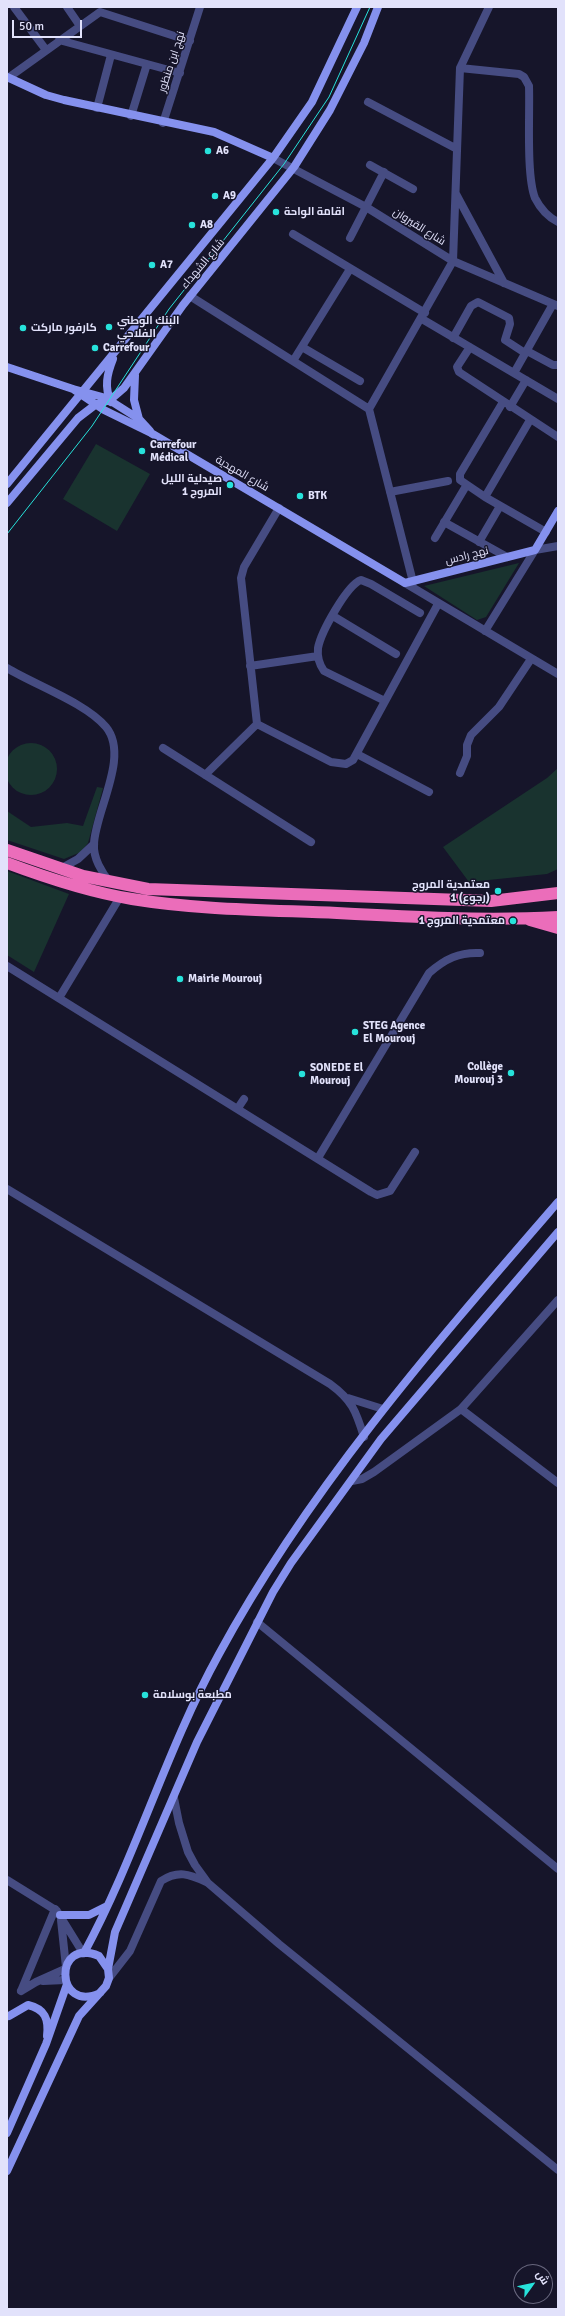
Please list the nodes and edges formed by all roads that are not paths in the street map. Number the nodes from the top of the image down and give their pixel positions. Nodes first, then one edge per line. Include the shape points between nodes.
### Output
1 (14, 7) edge
2 (67, 7) edge
3 (200, 7) edge
4 (356, 7) edge
5 (378, 7) edge
6 (489, 7) edge
7 (101, 9) edge
8 (80, 26) junction
9 (60, 40) junction
10 (190, 41) junction
11 (46, 50) junction
12 (111, 54) junction
13 (147, 64) junction
14 (460, 68) junction
15 (180, 73) junction
16 (8, 78) edge
17 (368, 102) dead end
18 (97, 108) junction
19 (130, 116) junction
20 (163, 123) junction
21 (457, 149) junction
22 (273, 158) junction
23 (370, 165) dead end
24 (294, 168) junction
25 (384, 172) junction
26 (413, 189) dead end
27 (456, 192) junction
28 (366, 207) junction
29 (558, 222) edge
30 (293, 234) dead end
31 (350, 238) dead end
32 (453, 261) junction
33 (350, 268) junction
34 (504, 283) junction
35 (190, 296) junction
36 (556, 305) edge
37 (424, 316) junction
38 (453, 338) junction
39 (302, 347) junction
40 (470, 347) junction
41 (116, 351) junction
42 (526, 352) junction
43 (293, 361) junction
44 (558, 365) edge
45 (7, 367) edge
46 (514, 373) junction
47 (135, 375) junction
48 (526, 380) junction
49 (360, 381) dead end
50 (81, 393) junction
51 (558, 399) edge
52 (110, 400) junction
53 (95, 405) junction
54 (507, 405) junction
55 (369, 409) junction
56 (116, 416) junction
57 (139, 419) junction
58 (530, 420) junction
59 (151, 433) junction
60 (558, 437) edge
61 (448, 480) dead end
62 (7, 484) edge
63 (466, 486) junction
64 (390, 492) junction
65 (485, 497) junction
66 (7, 503) edge
67 (500, 506) junction
68 (279, 508) junction
69 (558, 511) edge
70 (444, 522) junction
71 (546, 532) junction
72 (435, 538) dead end
73 (479, 542) junction
74 (558, 546) edge
75 (535, 550) junction
76 (507, 557) junction
77 (409, 582) junction
78 (438, 604) junction
79 (420, 614) dead end
80 (333, 616) junction
81 (485, 631) junction
82 (396, 654) dead end
83 (318, 656) junction
84 (531, 659) junction
85 (250, 666) junction
86 (7, 668) edge
87 (558, 674) edge
88 (385, 701) junction
89 (257, 724) junction
90 (163, 748) dead end
91 (357, 754) junction
92 (460, 773) dead end
93 (205, 774) junction
94 (429, 792) dead end
95 (311, 842) dead end
96 (94, 844) junction
97 (7, 850) edge
98 (7, 863) edge
99 (60, 869) junction
100 (111, 883) junction
101 (558, 888) edge
102 (558, 893) edge
103 (120, 897) junction
104 (528, 897) junction
105 (558, 917) edge
106 (525, 918) junction
107 (558, 928) edge
108 (480, 953) dead end
109 (7, 966) edge
110 (59, 998) junction
111 (244, 1099) dead end
112 (238, 1108) junction
113 (415, 1152) dead end
114 (318, 1158) junction
115 (7, 1188) edge
116 (558, 1202) edge
117 (558, 1232) edge
118 (558, 1300) edge
119 (348, 1398) junction
120 (383, 1409) junction
121 (461, 1410) junction
122 (364, 1437) junction
123 (352, 1481) junction
124 (558, 1483) edge
125 (257, 1622) junction
126 (174, 1798) junction
127 (558, 1869) edge
128 (7, 1880) edge
129 (208, 1883) junction
130 (107, 1906) junction
131 (59, 1914) junction
132 (83, 1953) junction
133 (66, 1968) junction
134 (108, 1969) junction
135 (109, 1978) junction
136 (36, 1982) junction
137 (66, 1982) junction
138 (100, 1993) junction
139 (9, 2016) dead end
140 (46, 2044) junction
141 (7, 2134) edge
142 (558, 2170) edge
143 (7, 2171) edge

1 - 11 street
2 - 8 street
3 - 10 street, نهج ابن منظور
4 - 22 main road, شارع الشهداء via 346,34 312,102
5 - 24 main road, شارع الشهداء via 364,43 330,110
6 - 14 street
7 - 8 street
7 - 10 street
8 - 9 street
9 - 11 street
9 - 12 street
10 - 15 street, نهج ابن منظور
11 - 16 street
12 - 13 street
12 - 18 street
13 - 15 street
13 - 19 street
14 - 21 street
14 - 29 street via 519,74 527,80 535,197 546,213
15 - 20 street, نهج ابن منظور
16 - 18 main road via 46,95
17 - 21 street
18 - 19 main road
19 - 20 main road
20 - 22 main road via 214,132
21 - 27 street
22 - 24 street, شارع القيروان
22 - 41 main road, شارع الشهداء
23 - 25 street
24 - 28 street, شارع القيروان
24 - 35 main road, شارع الشهداء
25 - 26 street
25 - 28 street
27 - 32 street
27 - 34 street
28 - 31 street
28 - 32 street, شارع القيروان
30 - 33 street
32 - 34 street, شارع القيروان
32 - 37 street
33 - 37 street
33 - 39 street
34 - 36 street, شارع القيروان
35 - 43 street
35 - 47 main road, شارع الشهداء
36 - 42 street
37 - 38 street
37 - 55 street
38 - 40 street
38 - 42 street via 471,306 478,302 509,318 510,324 505,340
39 - 43 street
39 - 49 street
40 - 46 street
40 - 54 street via 457,367 459,372
41 - 50 main road, شارع الشهداء
41 - 52 main road via 107,378 106,389
42 - 44 street
42 - 46 street
43 - 55 street
45 - 50 main road
46 - 48 street
47 - 52 main road, شارع الشهداء
47 - 57 main road via 134,400
48 - 51 street
48 - 54 street
50 - 52 main road
50 - 53 main road
50 - 62 main road, شارع الشهداء via 40,440
52 - 53 main road, شارع الشهداء
52 - 56 main road
52 - 57 main road
53 - 56 main road
53 - 66 main road, شارع الشهداء via 67,430
54 - 58 street
54 - 63 street via 460,474 460,480
55 - 64 street
56 - 59 main road
57 - 59 main road
58 - 60 street
58 - 65 street
59 - 68 main road, شارع المهدية
61 - 64 street
63 - 65 street
63 - 70 street
64 - 77 street
65 - 67 street
67 - 71 street
67 - 73 street
68 - 77 main road, شارع المهدية
68 - 85 street via 244,567 241,578
69 - 71 main road
70 - 72 street
70 - 73 street
71 - 75 main road
73 - 76 street
74 - 75 street
75 - 76 main road, نهج رادس
75 - 81 street
76 - 77 main road, نهج رادس
77 - 78 street
78 - 81 street
78 - 88 street
79 - 80 street via 361,580 351,585
80 - 82 street
80 - 83 street via 320,640
81 - 84 street
83 - 85 street
83 - 88 street via 320,666 328,674
84 - 87 street
84 - 92 street via 499,707 471,735
85 - 89 street
86 - 96 street via 83,709 107,728 114,752 111,778
88 - 91 street
89 - 91 street via 338,765 346,764
89 - 93 street
90 - 93 street
91 - 94 street
93 - 95 street
96 - 99 street via 78,859
96 - 100 street via 99,865
97 - 99 highway
98 - 103 highway
99 - 100 highway
100 - 104 highway via 148,889 491,901
101 - 104 highway
102 - 104 highway
103 - 106 highway via 222,908 394,916
103 - 110 street
105 - 106 highway
106 - 107 highway via 544,926
108 - 114 street via 466,952 452,956 429,973
109 - 110 street
110 - 112 street
111 - 112 street
112 - 114 street
113 - 114 street via 394,1186 384,1194 371,1192
115 - 119 street via 330,1384
116 - 120 main road
117 - 123 main road via 385,1435
118 - 121 street
119 - 120 street
119 - 122 street via 357,1414
120 - 122 main road
121 - 123 street via 374,1472
121 - 124 street
122 - 130 main road via 278,1555 218,1656 192,1708
123 - 125 main road via 291,1563
125 - 126 main road via 197,1742
125 - 127 street
126 - 129 street via 188,1852
126 - 134 main road via 116,1932
128 - 131 street
129 - 135 street via 181,1873 170,1874 161,1881 130,1951
129 - 142 street via 279,1944
130 - 131 main road via 89,1915
130 - 132 main road
131 - 132 street
131 - 133 street
131 - 136 street via 21,1991
132 - 133 main road via 75,1955
132 - 134 main road via 99,1956
133 - 136 street
133 - 137 main road
134 - 135 main road
135 - 138 main road
136 - 137 street
137 - 138 main road via 72,1990 85,1997
137 - 140 main road
138 - 143 main road via 79,2016
139 - 140 main road via 28,2005 42,2011 48,2024
140 - 141 main road

